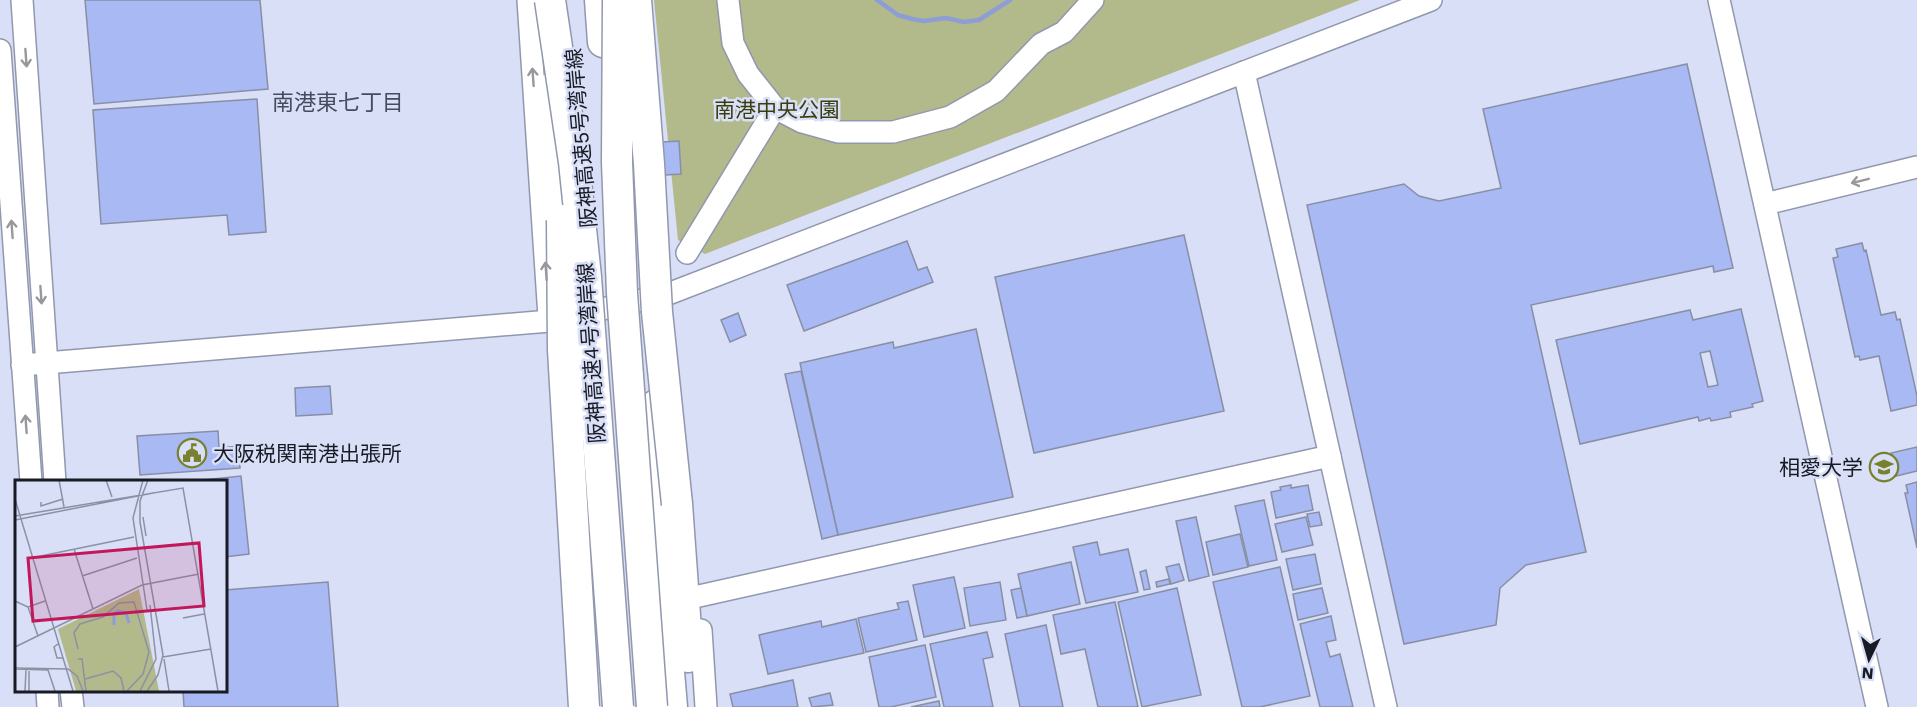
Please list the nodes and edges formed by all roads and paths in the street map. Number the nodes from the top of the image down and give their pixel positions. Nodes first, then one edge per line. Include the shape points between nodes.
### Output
1 (22, 0) edge
2 (528, 0) edge
3 (540, 0) edge
4 (550, 0) edge
5 (569, 0) edge
6 (600, 0) edge
7 (618, 0) edge
8 (636, 0) edge
9 (645, 0) edge
10 (728, 0) edge
11 (1093, 0) edge
12 (1431, 0) edge
13 (1719, 0) edge
14 (0, 51) edge
15 (1244, 72) junction
16 (775, 108) junction
17 (657, 142) dead end
18 (1917, 167) edge
19 (659, 175) dead end
20 (1765, 204) junction
21 (562, 220) junction
22 (687, 253) dead end
23 (663, 303) junction
24 (550, 321) junction
25 (45, 363) junction
26 (22, 365) junction
27 (1330, 456) junction
28 (31, 480) edge
29 (55, 480) edge
30 (699, 596) junction
31 (47, 692) edge
32 (71, 692) edge
33 (1872, 706) edge
34 (48, 707) edge
35 (73, 707) edge
36 (574, 707) edge
37 (585, 707) edge
38 (606, 707) edge
39 (618, 707) edge
40 (625, 707) edge
41 (646, 707) edge
42 (652, 707) edge
43 (672, 707) edge
44 (692, 707) edge
45 (706, 707) edge
46 (1386, 707) edge

1 -> 25 street
24 -> 2 street
3 - 21 highway
4 - 39 highway, 阪神高速4号湾岸線, bridge via 586,277
5 - 40 highway, 阪神高速5号湾岸線
6 - 41 highway, 阪神高速5号湾岸線 via 616,293
7 - 42 highway, 阪神高速4号湾岸線, bridge via 617,162 622,293
8 - 23 highway, bridge
9 - 17 street
10 - 16 street via 733,43 748,74
11 - 16 street via 1064,32 1041,44 996,91 950,117 893,132 838,132 802,123
12 - 15 street
13 - 20 street
26 -> 14 street
15 - 23 street
15 - 27 street
16 - 22 street
18 -> 20 street
19 - 23 street
20 - 33 street
21 - 37 highway, bridge via 563,350
21 - 38 highway, bridge via 578,352
23 - 24 street
23 - 30 street
23 - 43 highway, bridge via 655,507
23 - 44 highway, bridge
24 - 25 street
24 - 36 street
25 - 26 street
25 - 29 street
28 -> 26 street
27 - 30 street
27 - 46 street
30 - 45 street
31 - 34 street
32 - 35 street

